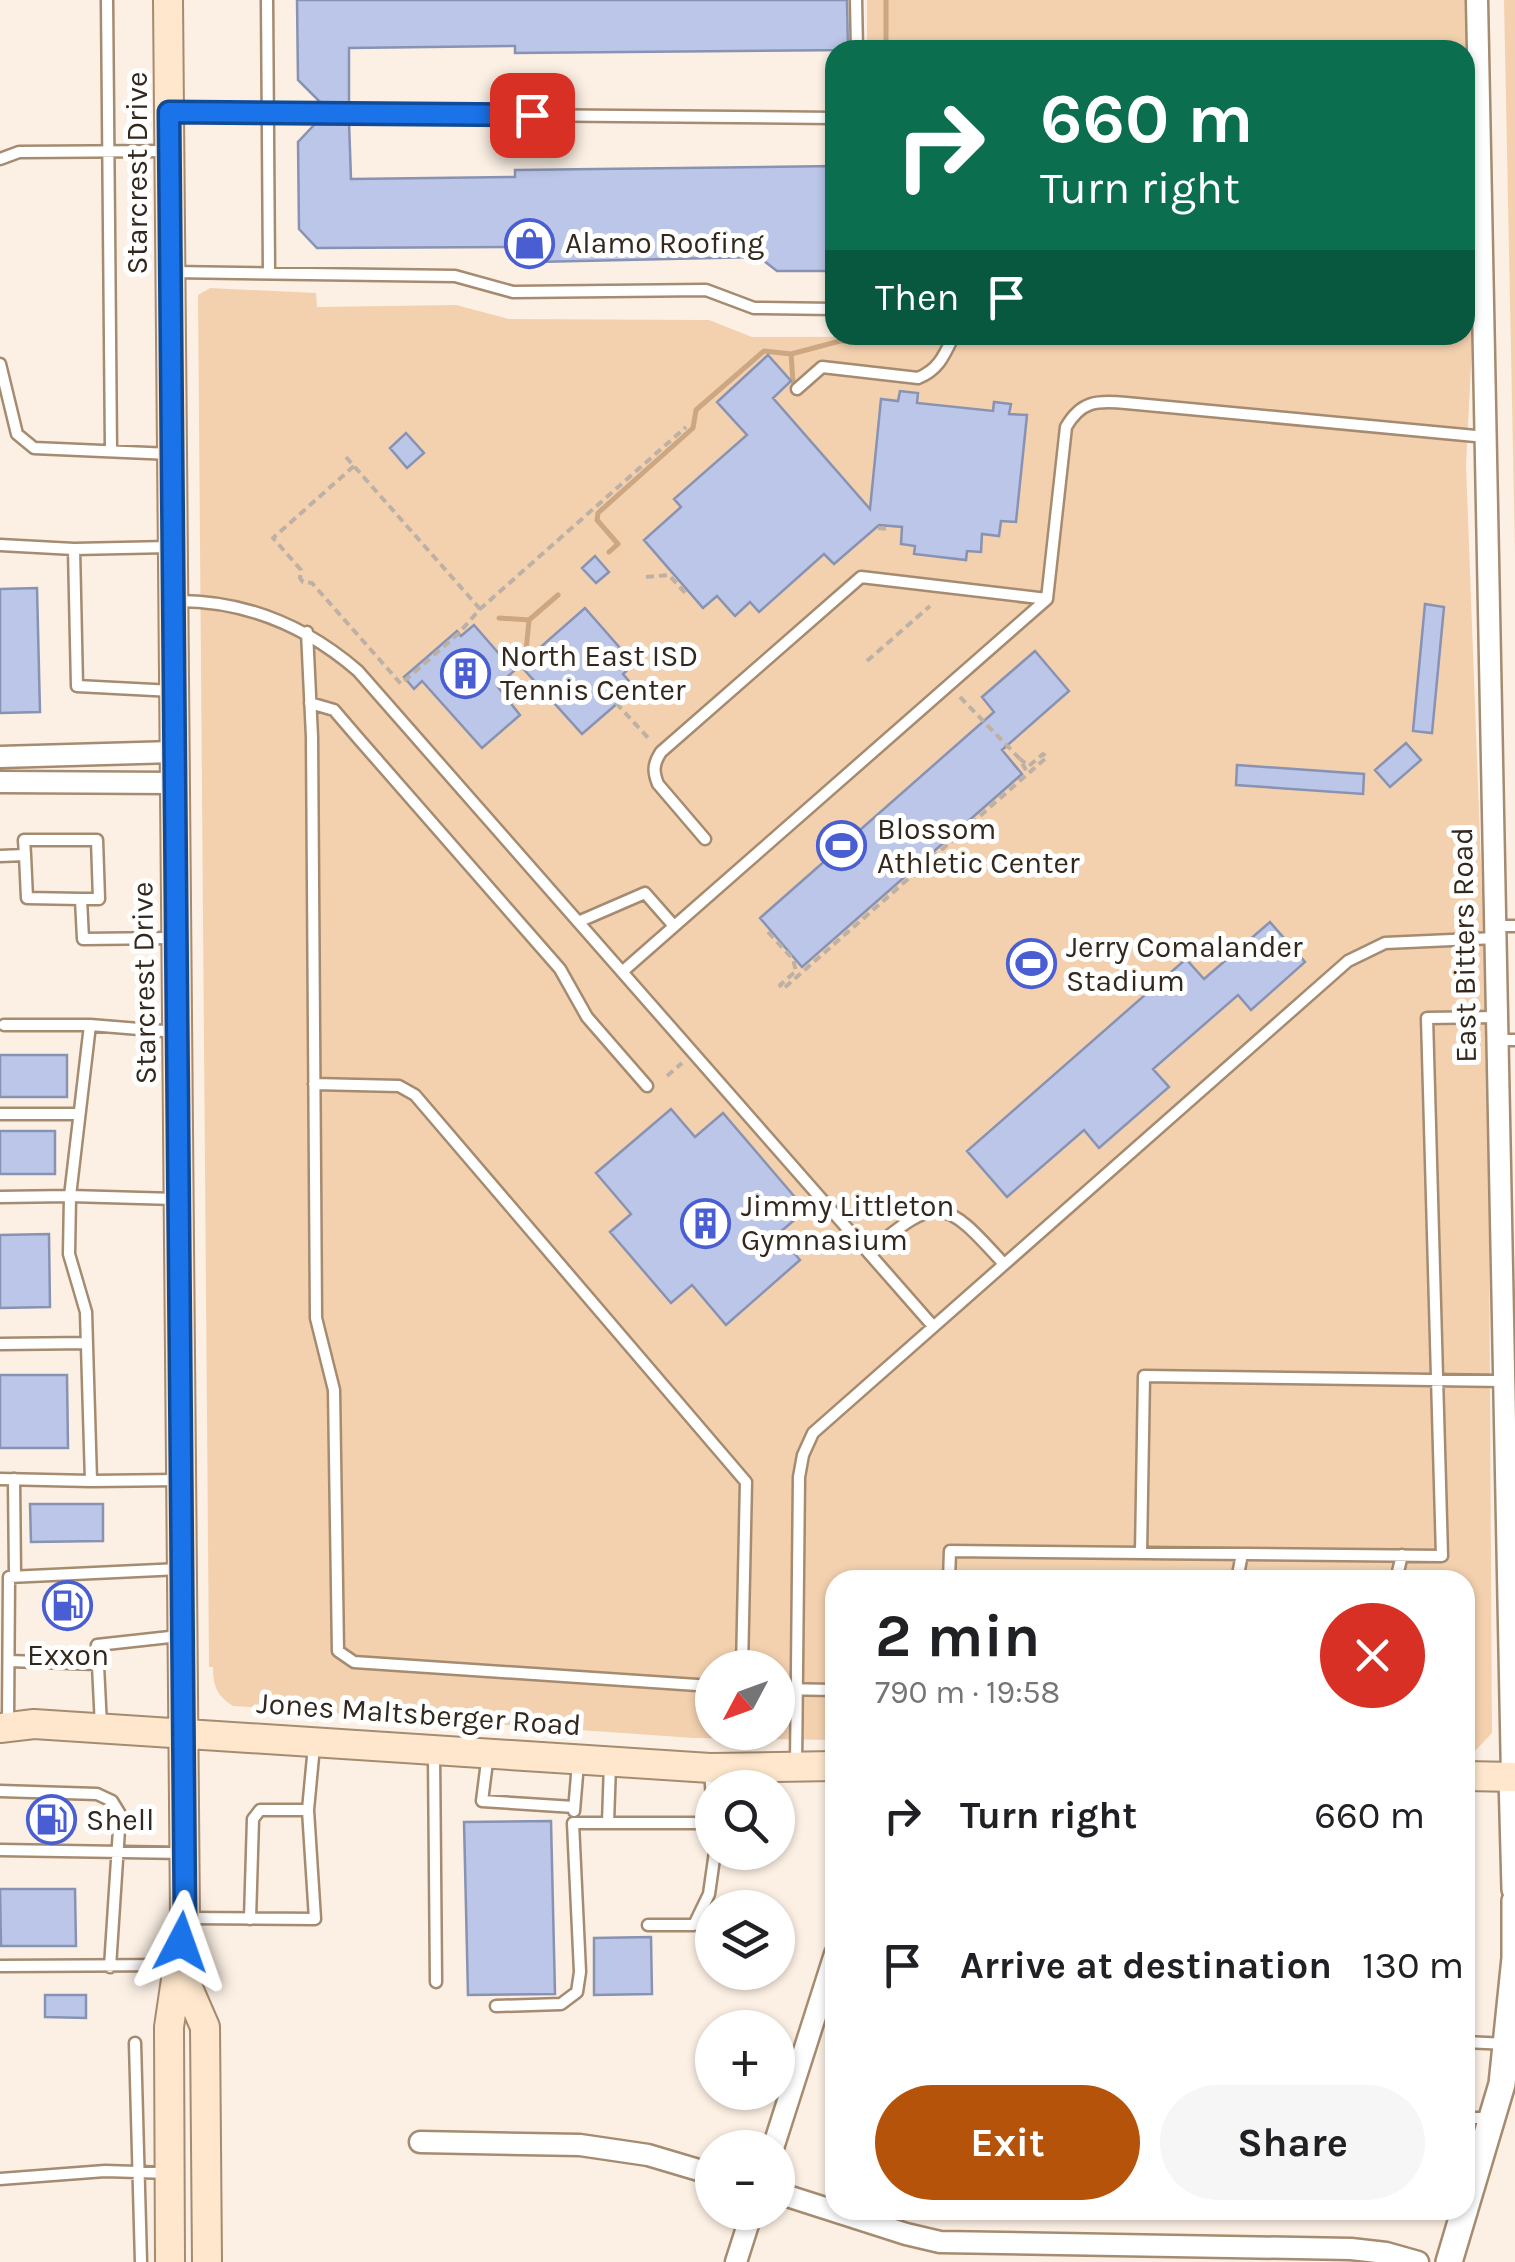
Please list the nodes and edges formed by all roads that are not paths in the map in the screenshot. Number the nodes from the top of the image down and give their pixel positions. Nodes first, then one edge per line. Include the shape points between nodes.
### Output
1 (108, 0) edge
2 (168, 0) edge
3 (267, 0) edge
4 (856, 0) edge
5 (1477, 0) edge
6 (856, 40) edge
7 (169, 112) junction
8 (268, 113) junction
9 (825, 118) edge
10 (169, 151) junction
11 (109, 152) junction
12 (2, 153) edge
13 (170, 272) junction
14 (269, 273) junction
15 (825, 309) edge
16 (950, 345) edge
17 (0, 364) edge
18 (797, 389) dead end
19 (1486, 437) junction
20 (112, 451) junction
21 (172, 454) junction
22 (0, 545) edge
23 (172, 547) junction
24 (74, 550) junction
25 (1047, 599) junction
26 (174, 601) junction
27 (307, 632) junction
28 (174, 691) junction
29 (310, 702) junction
30 (174, 752) junction
31 (0, 757) edge
32 (0, 782) edge
33 (174, 784) junction
34 (706, 839) dead end
35 (25, 855) junction
36 (0, 856) edge
37 (81, 899) junction
38 (578, 922) junction
39 (674, 926) junction
40 (1502, 930) edge
41 (176, 938) junction
42 (622, 972) junction
43 (1498, 1017) junction
44 (4, 1024) dead end
45 (90, 1025) junction
46 (176, 1032) junction
47 (1506, 1040) edge
48 (314, 1084) junction
49 (648, 1086) dead end
50 (0, 1114) edge
51 (79, 1114) junction
52 (1508, 1167) edge
53 (70, 1196) junction
54 (0, 1198) edge
55 (178, 1199) junction
56 (869, 1252) junction
57 (1004, 1263) junction
58 (932, 1325) junction
59 (1509, 1331) edge
60 (88, 1343) junction
61 (0, 1344) edge
62 (1437, 1380) junction
63 (1504, 1380) junction
64 (1511, 1452) edge
65 (0, 1479) edge
66 (14, 1480) junction
67 (180, 1480) junction
68 (91, 1481) junction
69 (1511, 1521) edge
70 (1141, 1553) junction
71 (1242, 1554) junction
72 (1402, 1556) junction
73 (181, 1569) junction
74 (949, 1570) edge
75 (1239, 1570) edge
76 (1398, 1570) edge
77 (15, 1576) junction
78 (1512, 1607) edge
79 (182, 1636) junction
80 (742, 1650) edge
81 (9, 1661) junction
82 (98, 1664) junction
83 (1513, 1679) edge
84 (695, 1685) edge
85 (797, 1690) junction
86 (825, 1690) edge
87 (4, 1727) edge
88 (101, 1728) junction
89 (182, 1732) junction
90 (314, 1740) junction
91 (434, 1748) junction
92 (488, 1751) junction
93 (579, 1757) junction
94 (610, 1759) junction
95 (796, 1766) junction
96 (825, 1766) edge
97 (710, 1768) joint
98 (1475, 1776) edge
99 (1514, 1777) edge
100 (0, 1791) edge
101 (574, 1807) junction
102 (308, 1810) junction
103 (695, 1822) edge
104 (573, 1823) junction
105 (608, 1823) junction
106 (0, 1850) edge
107 (116, 1850) junction
108 (184, 1853) junction
109 (712, 1870) edge
110 (1515, 1889) edge
111 (1515, 1901) edge
112 (185, 1918) junction
113 (250, 1918) junction
114 (648, 1925) dead end
115 (178, 1965) junction
116 (0, 1966) edge
117 (110, 1967) junction
118 (436, 1982) dead end
119 (825, 1985) edge
120 (496, 2006) dead end
121 (1511, 2039) edge
122 (1475, 2041) edge
123 (135, 2043) dead end
124 (1475, 2118) edge
125 (1493, 2118) junction
126 (779, 2130) edge
127 (420, 2142) dead end
128 (695, 2169) edge
129 (140, 2172) junction
130 (170, 2173) junction
131 (1475, 2177) edge
132 (0, 2179) edge
133 (795, 2198) edge
134 (825, 2208) edge
135 (862, 2220) edge
136 (1462, 2220) edge
137 (746, 2230) edge
138 (141, 2262) edge
139 (170, 2262) edge
140 (207, 2262) edge
141 (736, 2262) edge
142 (1418, 2262) edge
143 (1449, 2262) edge

1 - 11 lane
2 - 7 main road, Starcrest Drive
3 - 8 lane
4 - 6 lane
5 - 19 street, East Bitters Road
7 - 8 lane
7 - 10 main road, Starcrest Drive
8 - 9 lane
8 - 14 lane
10 - 11 lane
10 - 13 main road, Starcrest Drive
11 - 12 lane
11 - 20 lane
13 - 14 lane
13 - 21 main road, Starcrest Drive
14 - 15 lane via 455,276 513,292 706,290 754,308
16 - 18 lane via 940,363 918,378 822,366
17 - 20 lane via 17,434 34,448
19 - 25 lane via 1086,403 1066,427
19 - 40 street, East Bitters Road
20 - 21 lane
21 - 23 main road, Starcrest Drive
22 - 24 lane
23 - 24 lane
23 - 26 main road, Starcrest Drive
24 - 28 lane via 77,686
25 - 34 lane via 860,577 660,752 658,784
25 - 39 lane
26 - 27 lane via 203,601
26 - 28 main road, Starcrest Drive
27 - 29 lane
27 - 38 lane via 358,671
28 - 30 main road, Starcrest Drive
29 - 48 lane
29 - 49 lane via 334,710 560,968 587,1016
30 - 31 street
30 - 33 main road, Starcrest Drive
32 - 33 street
33 - 41 main road, Starcrest Drive
35 - 36 lane
35 - 37 lane via 27,898
35 - 37 lane via 24,840 97,840 99,899
37 - 41 lane via 83,939
38 - 39 lane via 645,893
38 - 42 lane
39 - 42 lane
40 - 43 street, East Bitters Road
40 - 57 lane via 1385,942 1348,961
41 - 46 main road, Starcrest Drive
42 - 56 lane
43 - 47 street, East Bitters Road
43 - 62 lane via 1427,1018
44 - 45 lane
45 - 46 lane
45 - 51 lane
46 - 55 main road, Starcrest Drive
47 - 52 street, East Bitters Road
48 - 80 lane via 399,1086 415,1095 746,1482
48 - 84 lane via 316,1318 334,1390 338,1652 354,1662
50 - 51 lane
51 - 53 lane
52 - 59 street, East Bitters Road
53 - 54 lane
53 - 55 lane
53 - 60 lane via 70,1254
55 - 67 main road, Starcrest Drive
56 - 57 lane via 934,1209 971,1228
56 - 58 lane
57 - 58 lane
58 - 85 lane via 826,1418 803,1455
59 - 63 street, East Bitters Road
60 - 61 lane
60 - 68 lane
62 - 63 lane
62 - 70 lane via 1144,1376
62 - 72 lane via 1442,1556
63 - 64 street, East Bitters Road
64 - 69 street, East Bitters Road
65 - 66 lane
66 - 68 lane
66 - 77 lane
67 - 68 lane
67 - 73 main road, Starcrest Drive
69 - 78 street, East Bitters Road
70 - 71 lane
70 - 74 lane via 950,1551
71 - 72 lane
71 - 75 lane
72 - 76 lane
73 - 77 lane
73 - 79 main road, Starcrest Drive
77 - 81 lane via 9,1577
78 - 83 street, East Bitters Road
79 - 82 lane via 98,1646
79 - 89 main road, Starcrest Drive
81 - 82 lane
81 - 87 lane
82 - 88 lane
83 - 99 street, East Bitters Road
85 - 86 lane
85 - 95 lane
87 - 88 main road, Jones Maltsberger Road
88 - 89 main road, Jones Maltsberger Road
89 - 90 main road, Jones Maltsberger Road
89 - 108 main road, Starcrest Drive
90 - 91 main road, Jones Maltsberger Road
90 - 102 lane
91 - 92 main road, Jones Maltsberger Road
91 - 118 lane
92 - 93 main road, Jones Maltsberger Road
92 - 101 lane via 482,1801
93 - 94 main road, Jones Maltsberger Road
93 - 101 lane
94 - 97 main road, Jones Maltsberger Road
94 - 105 lane
95 - 96 main road, Jones Maltsberger Road
95 - 97 main road, Jones Maltsberger Road
98 - 99 main road
99 - 110 street, East Bitters Road
100 - 107 lane via 97,1794 112,1801 120,1814
101 - 104 lane
102 - 113 lane via 260,1810 253,1820
102 - 113 lane via 315,1919
103 - 105 lane
104 - 105 lane
104 - 120 lane via 577,1992 562,2004
106 - 107 lane
107 - 108 lane
107 - 117 lane
108 - 112 main road, Starcrest Drive
109 - 114 lane via 694,1925
111 - 121 street
112 - 113 lane
112 - 115 main road, Starcrest Drive
115 - 117 lane
115 - 130 main road, Starcrest Drive via 168,2027
115 - 140 main road via 205,2027
116 - 117 lane
119 - 126 street
121 - 122 lane
121 - 125 street
123 - 129 lane
124 - 125 lane
125 - 131 street
127 - 128 street via 580,2145
129 - 130 lane
129 - 132 lane
129 - 138 lane
130 - 139 main road, Starcrest Drive
133 - 134 street
135 - 142 street via 940,2242 1351,2249
136 - 143 street
137 - 141 street

